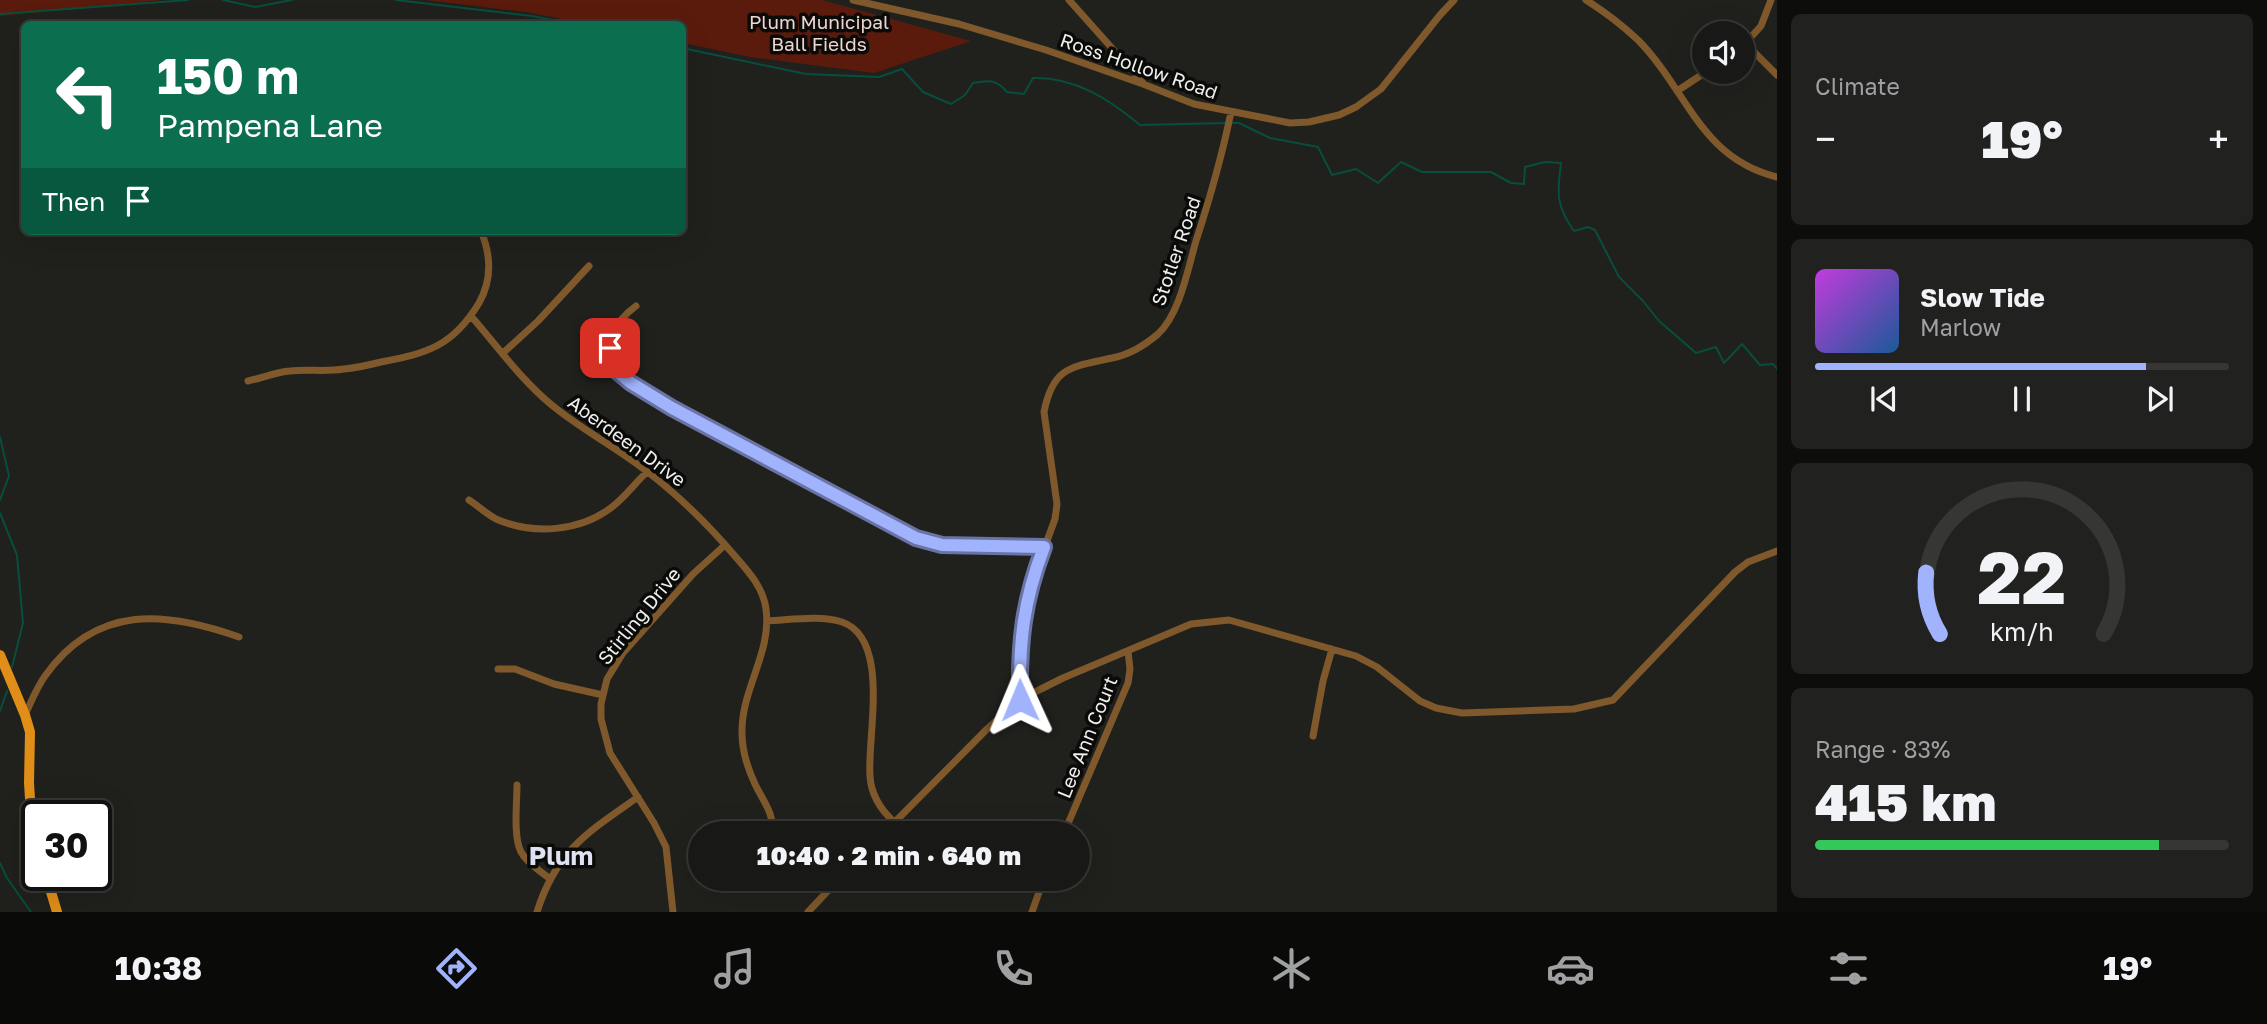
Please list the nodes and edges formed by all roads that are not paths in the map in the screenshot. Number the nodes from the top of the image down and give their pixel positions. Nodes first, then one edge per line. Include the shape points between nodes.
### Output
1 (853, 0) edge
2 (1069, 0) edge
3 (1454, 0) edge
4 (1587, 0) edge
5 (1771, 0) edge
6 (1755, 33) edge
7 (1755, 55) edge
8 (1777, 75) edge
9 (1692, 81) edge
10 (1143, 84) junction
11 (1677, 91) junction
12 (1230, 116) junction
13 (1777, 177) edge
14 (482, 235) edge
15 (589, 266) dead end
16 (636, 306) dead end
17 (471, 316) junction
18 (503, 353) junction
19 (248, 381) dead end
20 (647, 472) junction
21 (469, 500) dead end
22 (725, 545) junction
23 (1044, 547) junction
24 (1777, 551) edge
25 (767, 621) junction
26 (239, 638) dead end
27 (1332, 649) junction
28 (1128, 651) junction
29 (0, 654) edge
30 (498, 669) dead end
31 (603, 695) junction
32 (1020, 700) junction
33 (25, 715) junction
34 (1313, 736) dead end
35 (517, 785) dead end
36 (638, 797) junction
37 (30, 800) edge
38 (773, 821) edge
39 (893, 821) edge
40 (895, 821) edge
41 (1069, 821) edge
42 (549, 878) junction
43 (51, 891) edge
44 (828, 891) edge
45 (1039, 891) edge
46 (57, 912) edge
47 (537, 912) edge
48 (673, 912) edge
49 (808, 912) edge
50 (1032, 912) edge

1 - 10 street, Ross Hollow Road via 959,24
2 - 10 street
3 - 12 street, Ross Hollow Road via 1381,89 1356,107 1309,122
4 - 11 street via 1638,40
5 - 6 street
7 - 8 street
9 - 11 street
10 - 12 street, Ross Hollow Road
11 - 13 street via 1718,147 1740,163
12 - 23 street, Stotler Road via 1214,186 1167,323 1135,350 1076,365 1064,372 1051,390 1044,412 1057,504
14 - 17 street via 489,275
15 - 18 street
16 - 23 street via 610,336 613,368 672,408 916,538 942,545
17 - 18 street, Aberdeen Drive
17 - 19 street via 429,351 344,369 290,371
18 - 20 street, Aberdeen Drive via 554,407
20 - 21 street via 611,507 569,527 517,527 493,518
20 - 22 street, Aberdeen Drive
22 - 25 street, Aberdeen Drive via 762,593
22 - 31 street, Stirling Drive via 693,573 623,653
23 - 32 street, Stotler Road via 1026,605 1019,651
24 - 27 street via 1735,572 1620,694 1597,705 1449,712 1420,701 1377,667
25 - 38 street, Aberdeen Drive via 764,650 746,696 742,733 747,764
25 - 39 street via 841,622 865,642 872,665 870,778 877,801
26 - 33 street via 171,619 125,620 97,629 64,653 44,677
27 - 28 street via 1257,626 1212,620 1172,630
27 - 34 street
28 - 32 street
28 - 41 street, Lee Ann Court via 1128,683
29 - 33 main road
30 - 31 street via 515,669
31 - 36 street, Stirling Drive via 601,719 610,753
32 - 40 street
33 - 37 main road via 30,732
35 - 42 street via 520,850
36 - 42 street via 586,833
36 - 48 street, Stirling Drive via 666,847
42 - 47 street
43 - 46 main road
44 - 49 street
45 - 50 street

